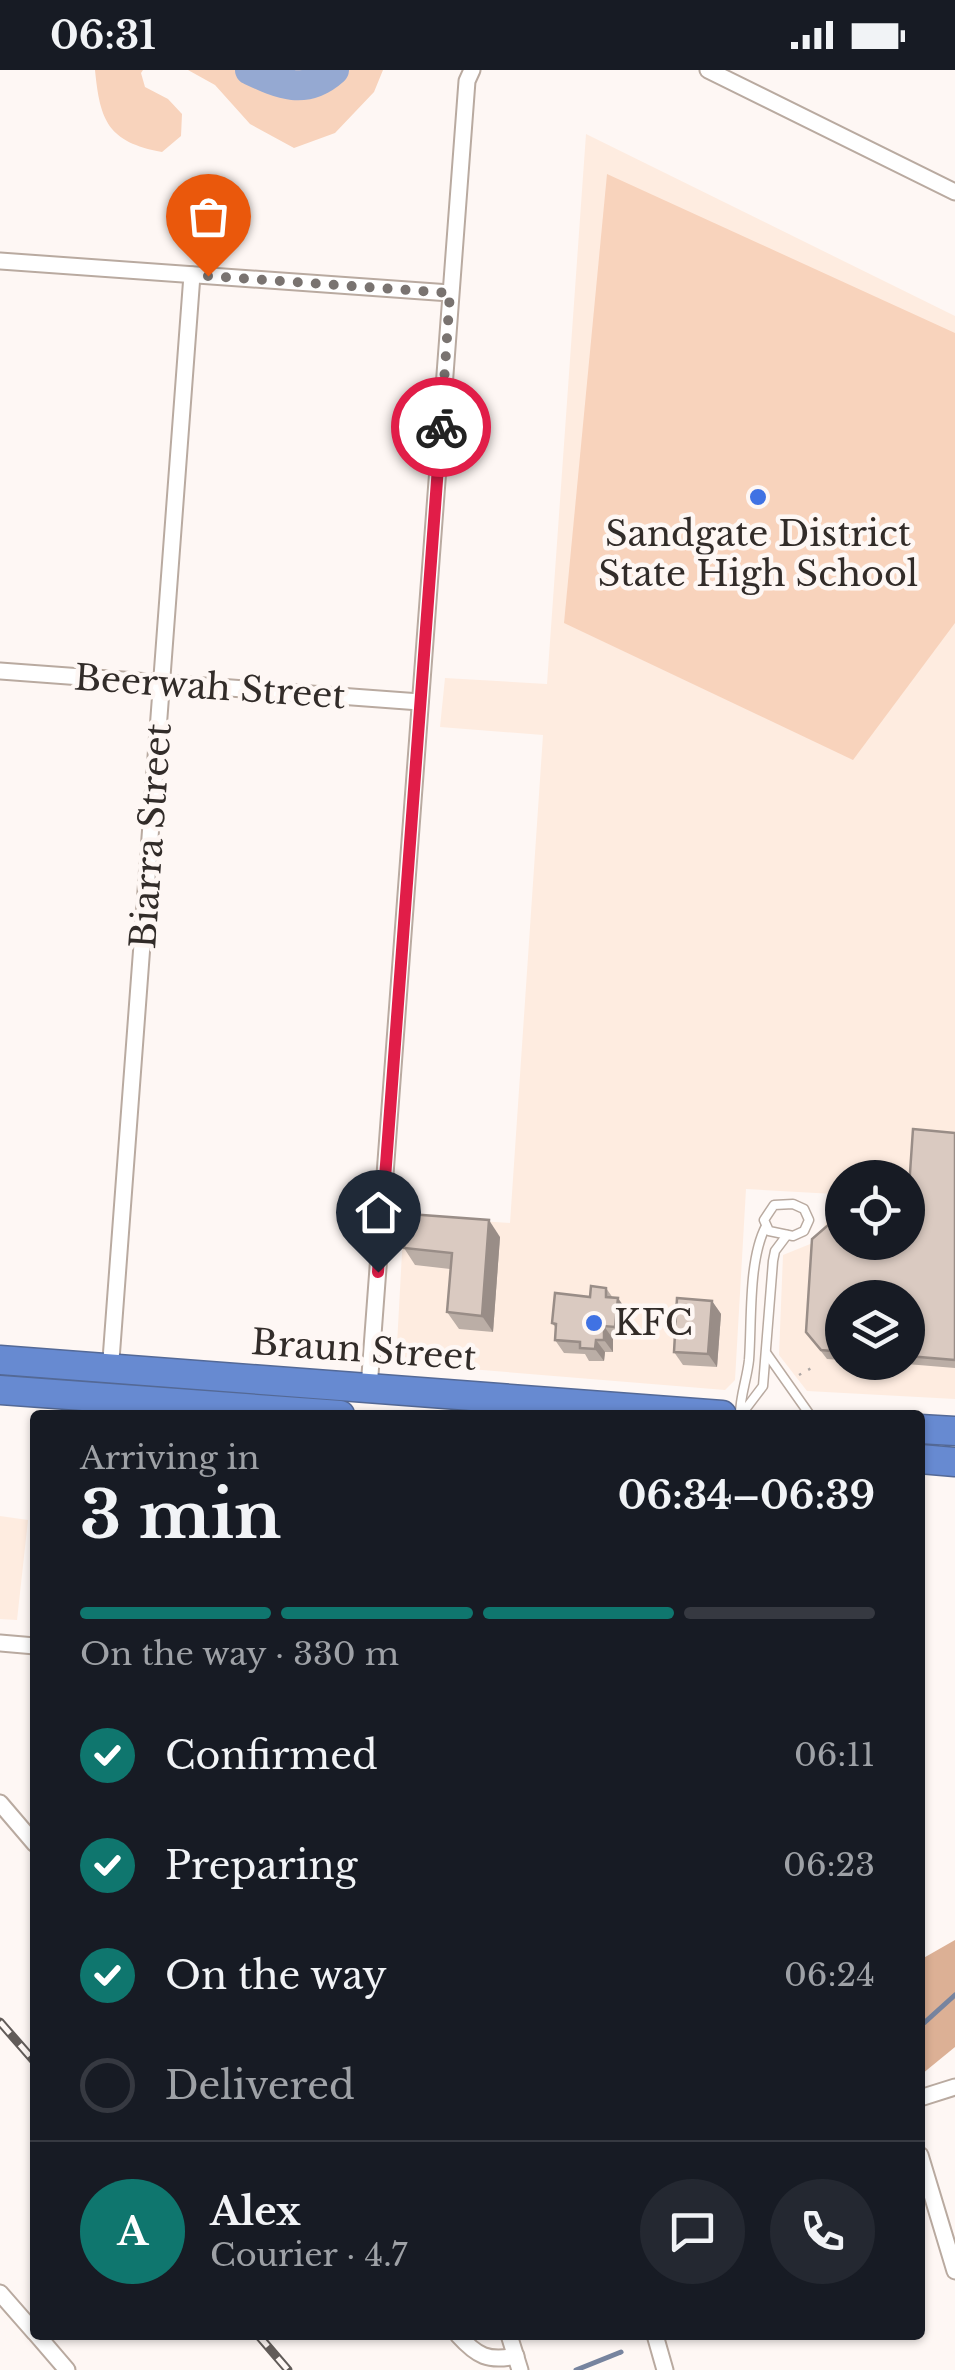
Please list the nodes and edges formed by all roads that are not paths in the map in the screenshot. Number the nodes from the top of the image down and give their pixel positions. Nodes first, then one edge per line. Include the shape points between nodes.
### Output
1 (472, 70) edge
2 (708, 70) edge
3 (955, 192) edge
4 (0, 261) edge
5 (192, 275) junction
6 (450, 293) junction
7 (0, 671) edge
8 (163, 684) junction
9 (420, 702) junction
10 (766, 1226) junction
11 (788, 1235) junction
12 (767, 1354) junction
13 (0, 1360) edge
14 (111, 1367) junction
15 (369, 1388) junction
16 (0, 1390) edge
17 (109, 1396) junction
18 (231, 1410) edge
19 (657, 1410) edge
20 (740, 1410) edge
21 (744, 1410) edge
22 (806, 1410) edge
23 (925, 1429) edge
24 (955, 1431) edge
25 (925, 1459) edge
26 (955, 1462) edge
27 (0, 1643) edge
28 (30, 1646) edge
29 (0, 1803) edge
30 (30, 1838) edge
31 (955, 2087) edge
32 (925, 2096) edge
33 (925, 2172) edge
34 (955, 2271) edge
35 (0, 2292) edge
36 (30, 2327) edge
37 (41, 2340) edge
38 (464, 2340) edge
39 (656, 2340) edge
40 (518, 2363) edge
41 (67, 2370) edge
42 (665, 2370) edge

1 - 6 street
2 - 3 street
4 - 5 street
5 - 6 street
5 - 8 street, Biarra Street
6 - 9 street
7 - 8 street, Beerwah Street
8 - 9 street, Beerwah Street
8 - 14 street, Biarra Street
9 - 15 street
10 - 11 lane
10 - 11 lane via 774,1205 798,1206 808,1226
10 - 20 lane
11 - 12 lane via 772,1261
12 - 21 lane via 762,1386
12 - 22 lane
13 - 14 highway, Braun Street
14 - 15 highway, Braun Street
14 - 17 street, Biarra Street
15 - 19 highway, Braun Street
16 - 17 highway, Braun Street
17 - 18 highway, Braun Street
23 - 24 highway
25 - 26 highway
27 - 28 street
29 - 30 street
31 - 32 street
33 - 34 street
35 - 36 street
37 - 41 street
38 - 40 street via 484,2358
39 - 42 street

